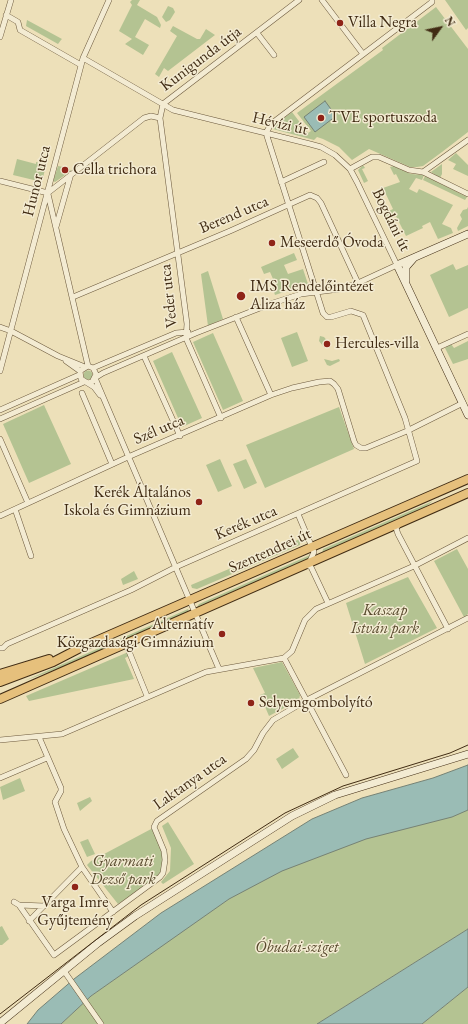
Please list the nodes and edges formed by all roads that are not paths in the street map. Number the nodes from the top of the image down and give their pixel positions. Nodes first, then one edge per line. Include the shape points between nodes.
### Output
1 (10, 0) edge
2 (109, 0) edge
3 (299, 0) edge
4 (322, 0) edge
5 (432, 1) edge
6 (6, 15) junction
7 (257, 33) junction
8 (0, 37) edge
9 (363, 54) junction
10 (274, 55) dead end
11 (83, 58) junction
12 (81, 65) junction
13 (163, 104) junction
14 (160, 118) junction
15 (266, 133) junction
16 (468, 140) edge
17 (324, 162) dead end
18 (350, 169) junction
19 (424, 172) junction
20 (71, 174) junction
21 (0, 182) edge
22 (281, 182) junction
23 (48, 193) junction
24 (468, 194) edge
25 (289, 206) junction
26 (56, 228) junction
27 (468, 234) edge
28 (177, 252) junction
29 (416, 256) junction
30 (397, 265) junction
31 (358, 283) junction
32 (406, 285) junction
33 (317, 292) junction
34 (72, 297) junction
35 (236, 317) junction
36 (0, 327) edge
37 (11, 331) junction
38 (186, 332) junction
39 (196, 333) junction
40 (468, 334) edge
41 (186, 338) junction
42 (437, 348) junction
43 (58, 356) junction
44 (144, 356) junction
45 (88, 367) junction
46 (0, 371) edge
47 (80, 373) junction
48 (96, 378) junction
49 (86, 383) junction
50 (82, 393) dead end
51 (271, 395) junction
52 (104, 400) junction
53 (463, 403) junction
54 (0, 410) edge
55 (468, 414) edge
56 (221, 418) junction
57 (0, 419) edge
58 (407, 431) junction
59 (180, 436) junction
60 (0, 439) edge
61 (128, 457) junction
62 (112, 464) junction
63 (468, 473) edge
64 (468, 479) edge
65 (460, 482) junction
66 (468, 493) edge
67 (28, 503) junction
68 (15, 509) junction
69 (298, 514) junction
70 (0, 516) edge
71 (400, 522) junction
72 (468, 538) edge
73 (312, 548) junction
74 (31, 556) dead end
75 (306, 565) junction
76 (414, 566) junction
77 (176, 567) junction
78 (191, 601) junction
79 (328, 603) junction
80 (196, 613) junction
81 (468, 618) edge
82 (448, 629) junction
83 (126, 644) junction
84 (0, 648) edge
85 (82, 648) junction
86 (284, 658) junction
87 (219, 669) junction
88 (0, 674) edge
89 (0, 682) edge
90 (147, 696) junction
91 (0, 699) edge
92 (307, 700) junction
93 (39, 737) junction
94 (0, 740) edge
95 (468, 754) edge
96 (47, 758) junction
97 (346, 775) dead end
98 (0, 778) edge
99 (82, 867) junction
100 (44, 906) junction
101 (113, 912) junction
102 (29, 921) junction
103 (64, 971) junction
104 (0, 1023) edge
105 (101, 1024) edge

1 - 6 street
2 - 11 street, Hunor utca
3 - 7 street, Kunigunda útja
4 - 9 street
5 - 9 street
6 - 8 street
6 - 12 street via 18,22 20,30
7 - 10 street
7 - 13 street, Kunigunda útja
9 - 15 street via 271,124
11 - 12 street, Hunor utca
11 - 13 street, Hévízi út
12 - 23 street, Hunor utca
13 - 14 street, Kunigunda útja
13 - 15 street, Hévízi út via 173,110
14 - 20 street via 144,118
14 - 28 street, Veder utca
15 - 18 street, Hévízi út via 321,147 343,161
15 - 22 street
16 - 19 street
17 - 22 street
18 - 19 street via 379,157 409,170
18 - 30 street, Bogdáni út
19 - 24 street
20 - 23 street
20 - 26 street
21 - 23 street
22 - 25 street
23 - 26 street
23 - 37 street, Hunor utca
25 - 28 street, Berend utca
25 - 31 street, Berend utca via 310,195 317,198
25 - 33 street
26 - 34 street
27 - 29 main road
28 - 34 street, Berend utca
28 - 38 street, Veder utca
29 - 30 main road
29 - 32 main road, Bogdáni út via 406,267
30 - 31 street
30 - 32 main road, Bogdáni út
31 - 33 street via 340,289
32 - 42 main road, Bogdáni út
33 - 35 street via 301,294
33 - 58 street via 326,316 351,311 363,316 405,418
34 - 45 street
35 - 39 street
35 - 51 street
36 - 37 street
37 - 43 street
37 - 46 street, Hunor utca
38 - 39 street
38 - 41 street, Veder utca
38 - 45 street via 176,333 103,365
39 - 41 street
40 - 42 street
41 - 44 street
41 - 56 street, Veder utca
42 - 53 main road, Bogdáni út
43 - 45 street
43 - 47 street
44 - 48 street
44 - 59 street
45 - 47 street
45 - 48 street via 96,374
47 - 49 street
47 - 54 street
48 - 49 street
48 - 52 street
49 - 52 street via 98,391
49 - 57 street
50 - 62 street
51 - 56 street, Szél utca
51 - 58 street, Szél utca via 319,382 332,382 338,389 356,445 366,448
52 - 61 street
53 - 55 main road, Bogdáni út
53 - 58 street
56 - 59 street, Szél utca
58 - 69 street, Kerék utca via 417,461
59 - 61 street, Szél utca
60 - 67 street
61 - 62 street, Szél utca
61 - 77 street
62 - 67 street, Szél utca
63 - 65 main road
64 - 65 main road, Szentendrei út
65 - 73 main road, Szentendrei út
66 - 71 main road, Szentendrei út
67 - 68 street, Szél utca
68 - 70 street, Szél utca
68 - 74 street
69 - 73 street
69 - 77 street, Kerék utca
71 - 75 main road, Szentendrei út
71 - 76 street via 396,528
72 - 76 street
73 - 75 street via 313,557
73 - 78 main road, Szentendrei út
75 - 79 street via 311,566
75 - 80 main road, Szentendrei út
76 - 79 street
76 - 82 street
77 - 78 street
77 - 84 street, Kerék utca via 131,590
78 - 80 street
78 - 85 main road, Szentendrei út
79 - 86 street via 309,615 292,651
80 - 83 main road, Szentendrei út
80 - 87 street
81 - 82 street, Laktanya utca
82 - 92 street, Laktanya utca
83 - 90 street
83 - 91 main road, Szentendrei út
85 - 88 main road
85 - 89 main road via 54,662
86 - 87 street
86 - 92 street
87 - 90 street
90 - 93 street via 62,734
92 - 97 street
92 - 101 street, Laktanya utca via 273,720 246,759 157,821 154,827 166,860 163,873 154,883
93 - 94 street
93 - 96 street
95 - 103 main road via 335,795 292,816 135,916
96 - 98 street
96 - 99 street via 62,791 55,802 56,806
99 - 100 street
99 - 101 street
100 - 102 street
100 - 102 street via 16,904
101 - 102 street, Laktanya utca via 54,955
103 - 104 main road
103 - 105 street

